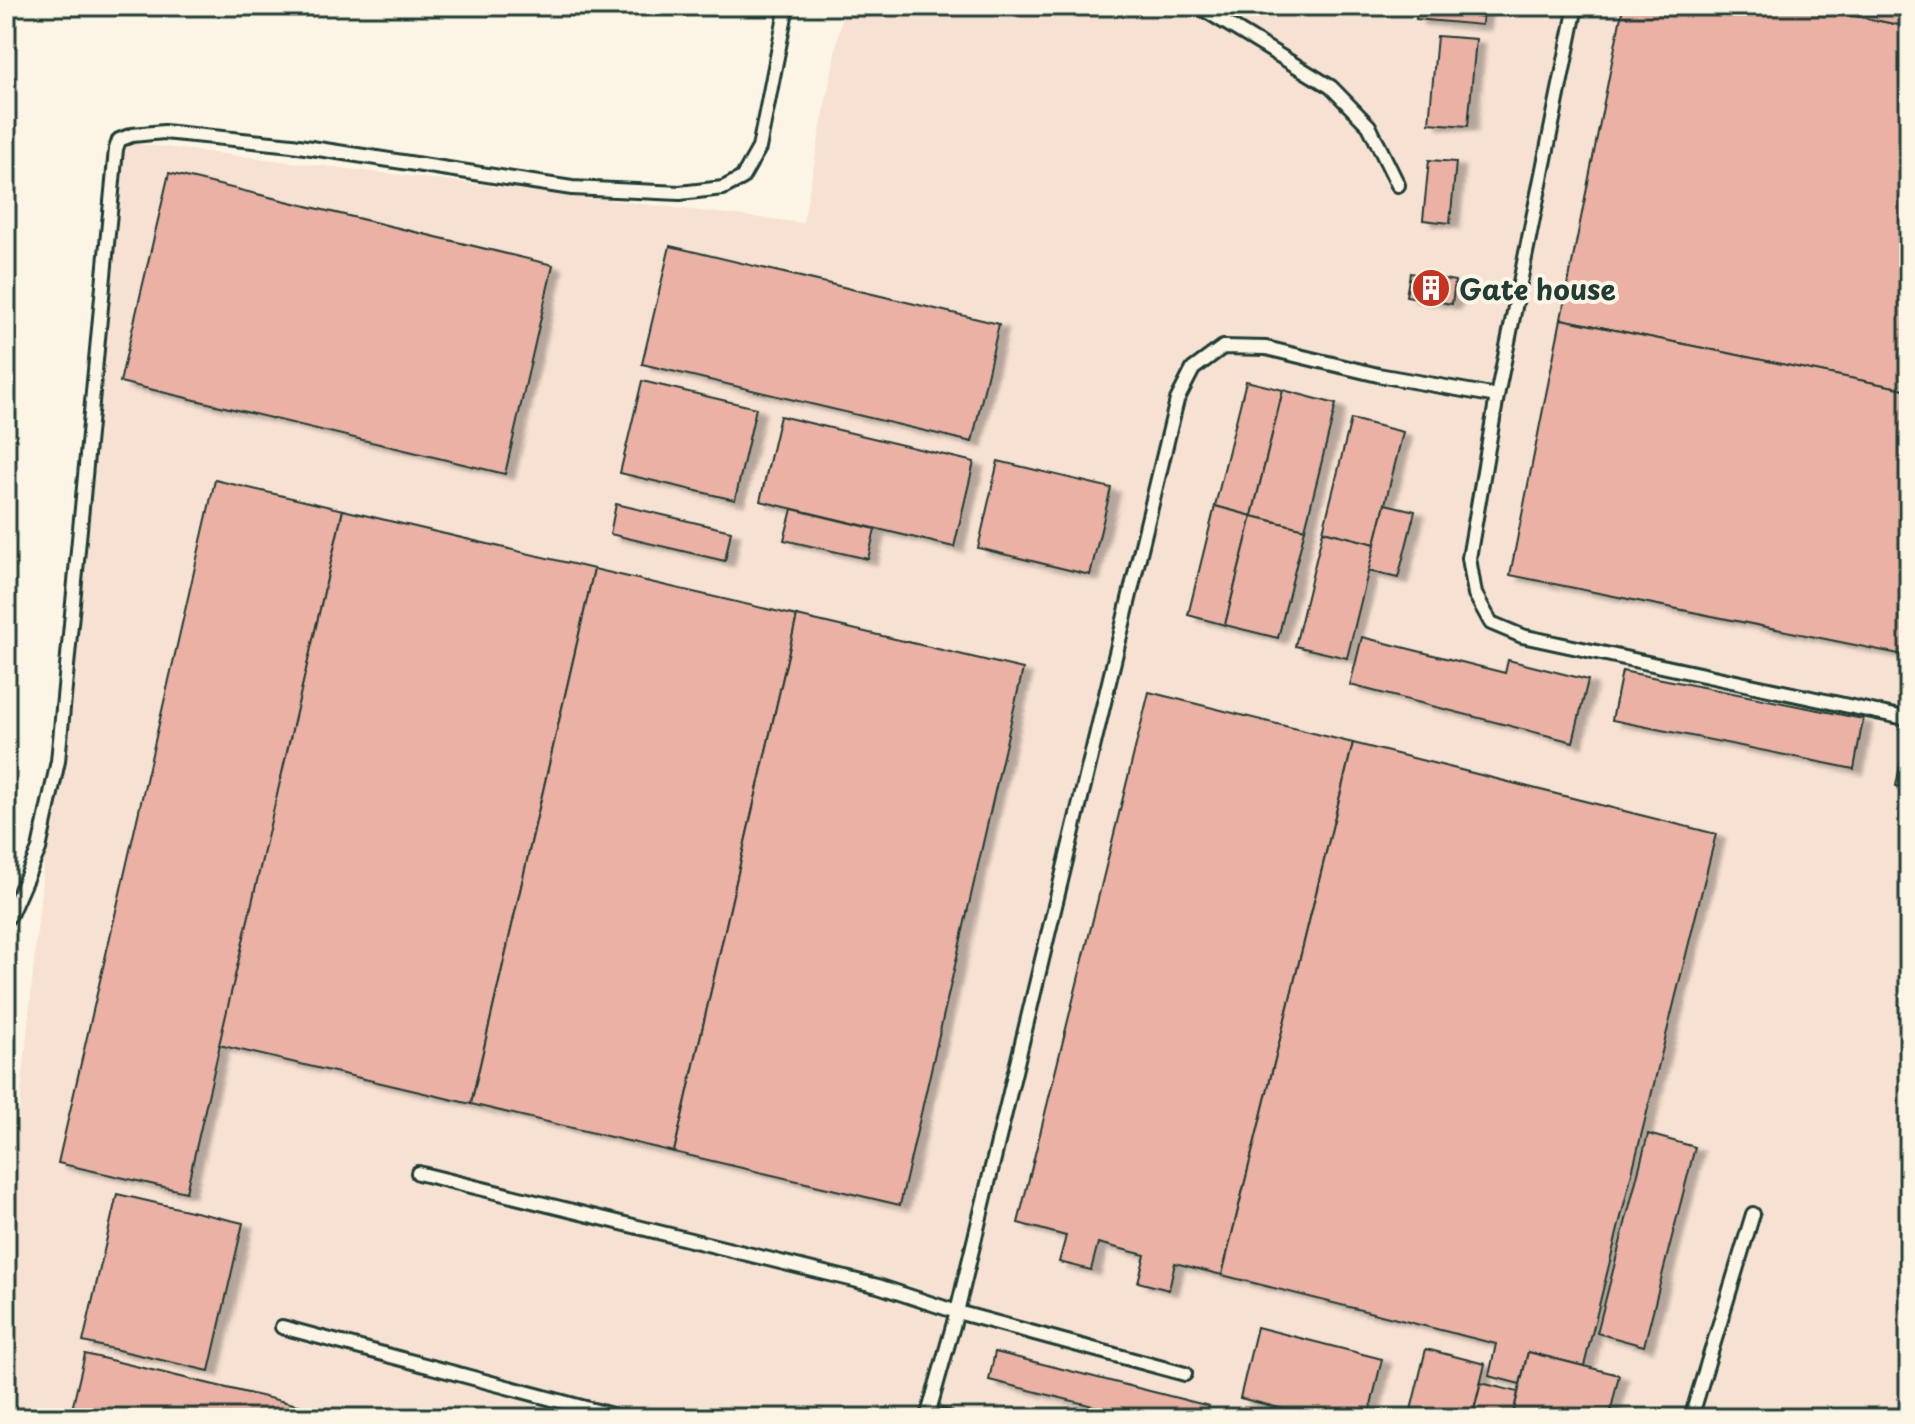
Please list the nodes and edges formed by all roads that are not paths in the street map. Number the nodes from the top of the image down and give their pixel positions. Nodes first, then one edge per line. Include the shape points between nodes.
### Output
1 (787, 6) edge
2 (1198, 6) edge
3 (1576, 6) edge
4 (1398, 185) dead end
5 (1497, 396) junction
6 (1909, 719) edge
7 (6, 919) edge
8 (418, 1173) dead end
9 (1753, 1214) dead end
10 (957, 1312) junction
11 (282, 1327) dead end
12 (1185, 1374) dead end
13 (927, 1415) edge
14 (623, 1418) edge
15 (948, 1418) edge
16 (1691, 1418) edge

1 - 7 lane via 759,148 742,178 723,188 680,193 572,188 292,145 164,132 119,140 58,761 39,849
2 - 4 lane via 1331,87 1369,126
3 - 5 lane
5 - 6 lane via 1469,558 1475,594 1491,623 1522,636
5 - 10 lane via 1266,348 1223,347 1193,369 1177,400
8 - 10 lane via 878,1286
9 - 16 lane
10 - 12 lane
10 - 13 lane
11 - 14 lane
13 - 15 lane

